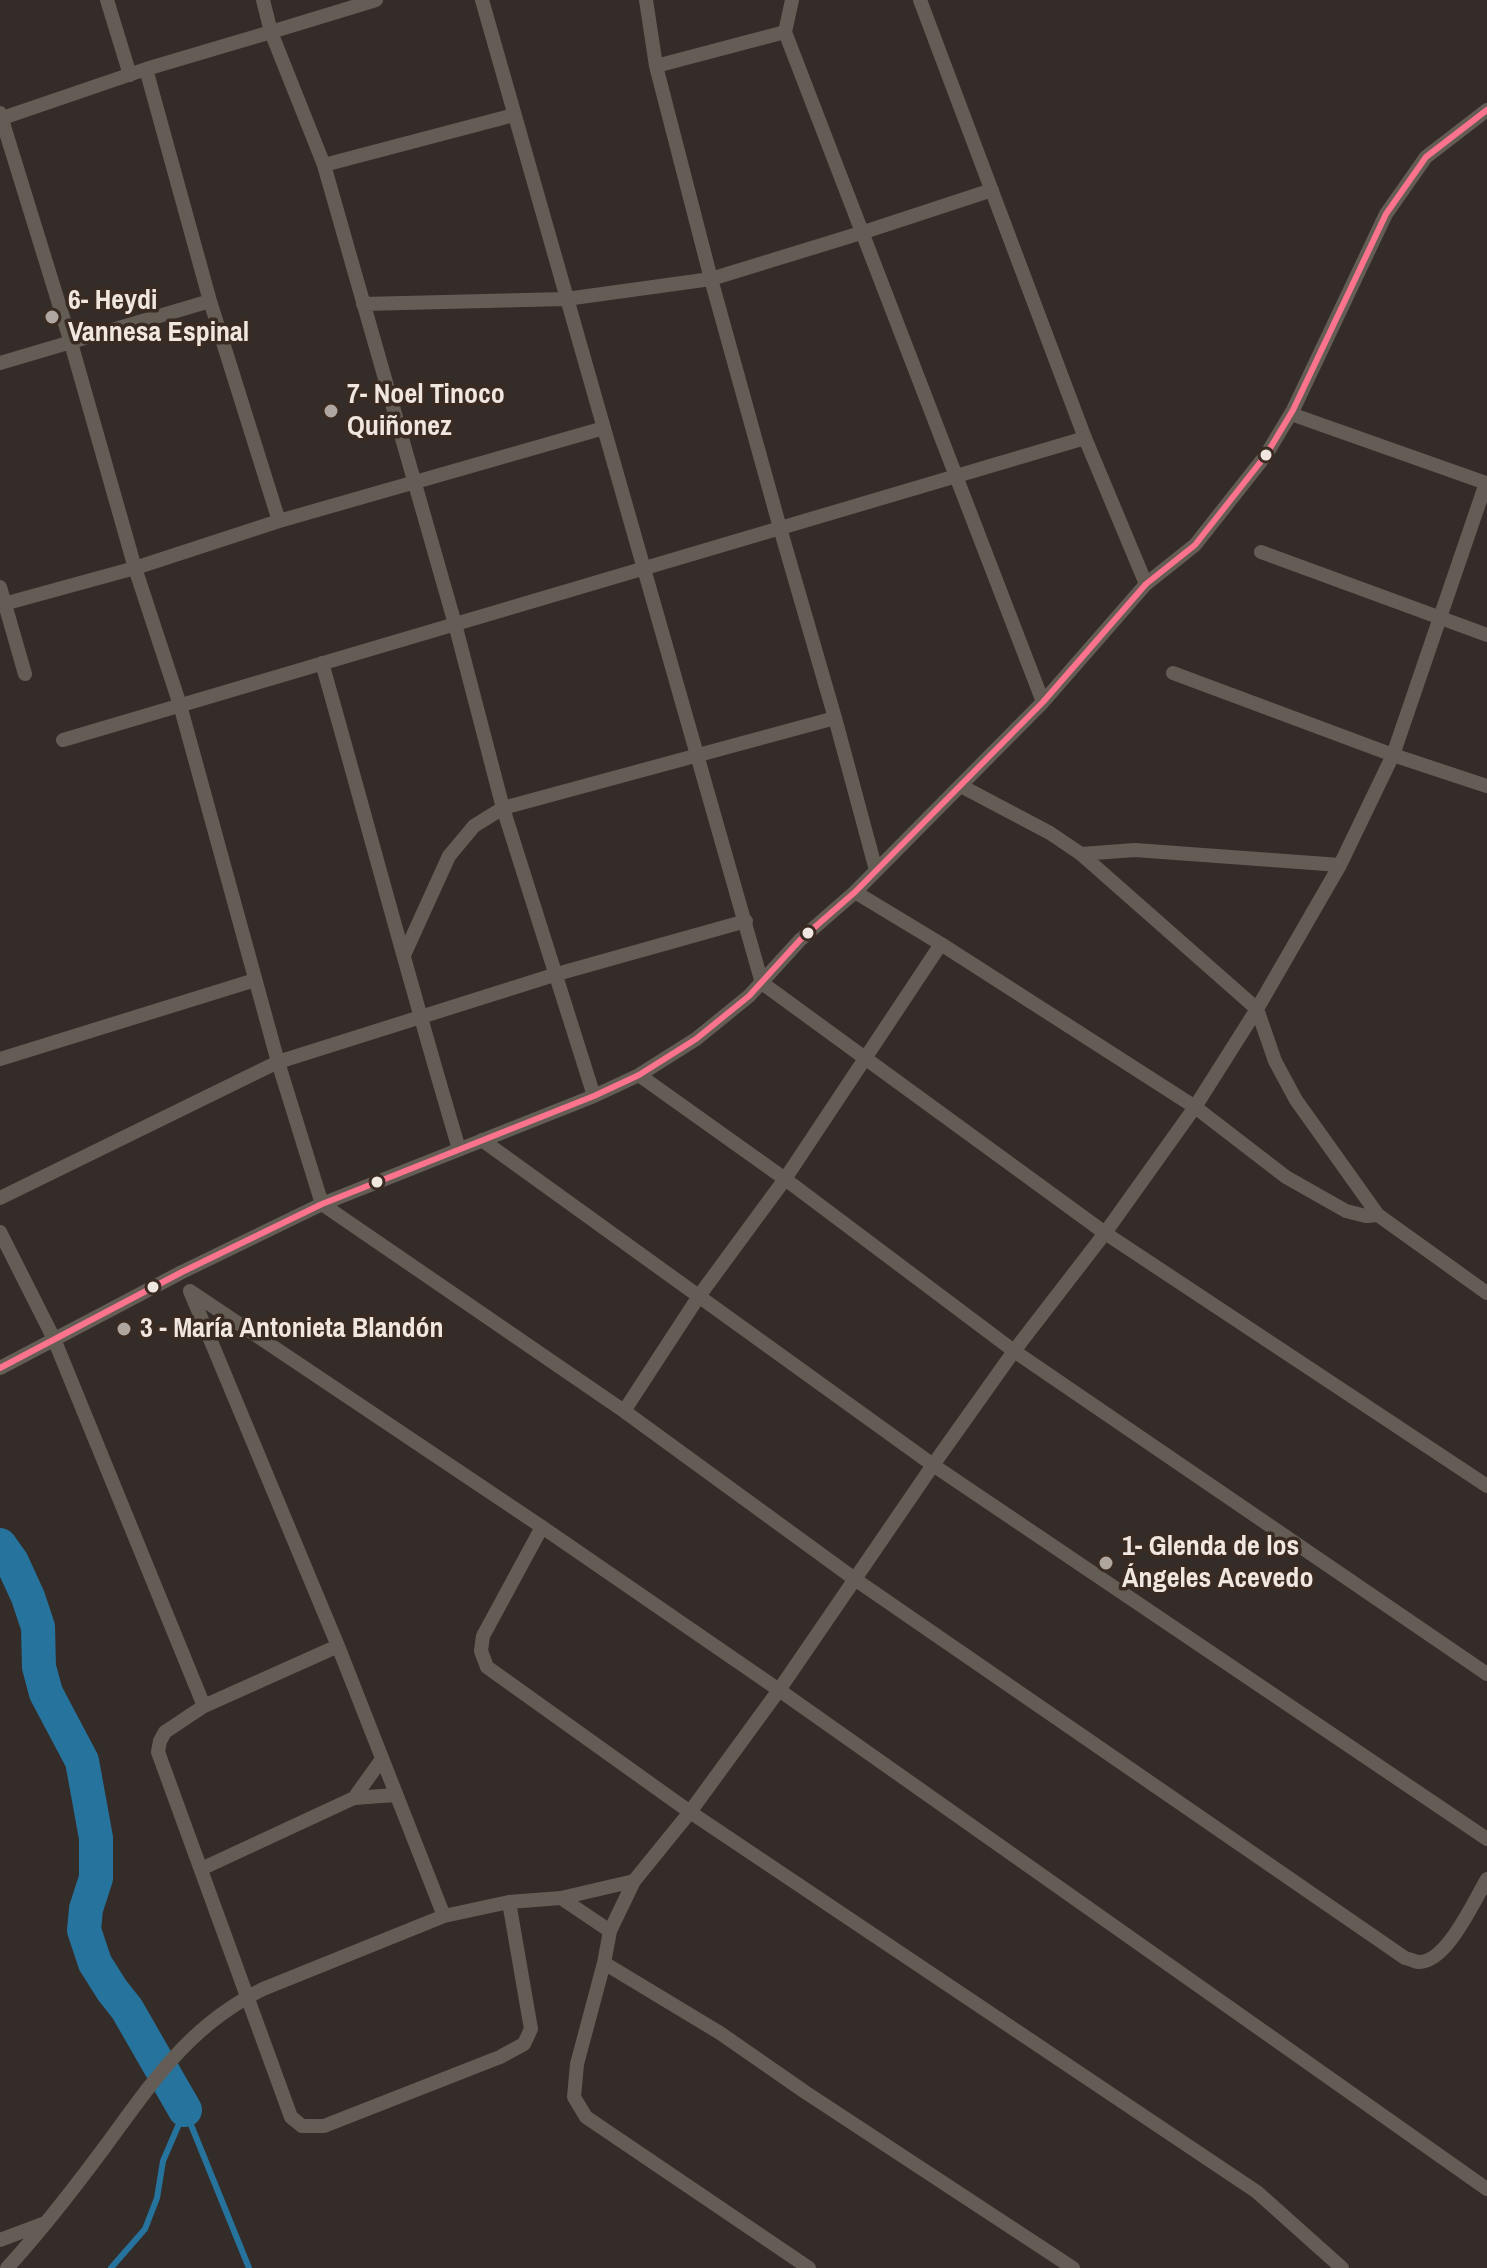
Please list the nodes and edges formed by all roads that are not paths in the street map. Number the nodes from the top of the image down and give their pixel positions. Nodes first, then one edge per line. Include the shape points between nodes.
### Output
1 (107, 0) edge
2 (263, 0) edge
3 (376, 0) edge
4 (482, 0) edge
5 (646, 0) edge
6 (792, 0) edge
7 (920, 0) edge
8 (271, 32) junction
9 (785, 32) junction
10 (656, 66) junction
11 (146, 69) junction
12 (130, 75) junction
13 (1487, 110) edge
14 (514, 115) junction
15 (1, 117) edge
16 (324, 165) junction
17 (992, 190) junction
18 (864, 232) junction
19 (711, 279) junction
20 (566, 299) junction
21 (210, 301) junction
22 (363, 304) junction
23 (71, 343) junction
24 (0, 363) edge
25 (1291, 414) junction
26 (604, 428) junction
27 (1085, 438) junction
28 (954, 477) junction
29 (1487, 483) edge
30 (413, 484) junction
31 (279, 521) junction
32 (780, 528) junction
33 (1261, 552) dead end
34 (135, 568) junction
35 (646, 569) junction
36 (1146, 584) junction
37 (0, 587) edge
38 (2, 604) edge
39 (1441, 619) junction
40 (455, 624) junction
41 (1487, 635) edge
42 (322, 663) junction
43 (1173, 673) dead end
44 (25, 674) dead end
45 (1043, 702) junction
46 (180, 705) junction
47 (835, 718) junction
48 (63, 740) dead end
49 (698, 754) junction
50 (1393, 755) junction
51 (961, 786) junction
52 (1487, 786) edge
53 (503, 808) junction
54 (1081, 854) junction
55 (1340, 865) junction
56 (876, 870) junction
57 (855, 892) junction
58 (746, 921) junction
59 (941, 944) junction
60 (404, 955) junction
61 (557, 974) junction
62 (255, 980) junction
63 (762, 983) junction
64 (1257, 1009) junction
65 (420, 1019) junction
66 (0, 1059) edge
67 (866, 1060) junction
68 (278, 1062) junction
69 (639, 1075) junction
70 (594, 1096) junction
71 (1195, 1107) junction
72 (482, 1140) junction
73 (459, 1149) junction
74 (785, 1179) junction
75 (0, 1198) edge
76 (322, 1204) junction
77 (1378, 1215) junction
78 (0, 1232) edge
79 (1105, 1233) junction
80 (182, 1272) junction
81 (190, 1291) junction
82 (1487, 1293) edge
83 (699, 1296) junction
84 (54, 1339) junction
85 (1014, 1351) junction
86 (0, 1368) edge
87 (624, 1411) junction
88 (933, 1465) junction
89 (1487, 1486) edge
90 (542, 1527) junction
91 (856, 1580) junction
92 (338, 1646) junction
93 (1484, 1668) edge
94 (779, 1690) junction
95 (204, 1706) junction
96 (382, 1759) junction
97 (395, 1795) junction
98 (354, 1798) junction
99 (690, 1812) junction
100 (1487, 1839) edge
101 (201, 1869) junction
102 (1487, 1879) edge
103 (634, 1881) junction
104 (561, 1898) junction
105 (509, 1902) junction
106 (444, 1916) junction
107 (610, 1931) junction
108 (604, 1963) junction
109 (248, 1997) junction
110 (1487, 2189) edge
111 (49, 2222) junction
112 (0, 2240) edge
113 (7, 2268) edge
114 (809, 2268) edge
115 (1073, 2268) edge
116 (1342, 2268) edge

1 - 12 street
2 - 8 street
3 - 8 street
4 - 14 street
5 - 10 street
6 - 9 street
7 - 17 street
8 - 11 street
8 - 16 street
9 - 10 street
9 - 18 street
10 - 19 street
11 - 12 street
11 - 21 street
12 - 15 street
13 - 25 street via 1426,157 1386,214
14 - 16 street
14 - 20 street
15 - 23 street
16 - 22 street
17 - 18 street
17 - 27 street
18 - 19 street
18 - 28 street
19 - 20 street
19 - 32 street
20 - 22 street
20 - 26 street
21 - 23 street
21 - 31 street
22 - 30 street
23 - 24 street
23 - 34 street
25 - 29 street
25 - 36 street via 1266,455 1195,545
26 - 30 street
26 - 35 street
27 - 28 street
27 - 36 street
28 - 32 street
28 - 45 street
29 - 39 street
30 - 31 street
30 - 40 street
31 - 34 street
32 - 35 street
32 - 47 street
33 - 39 street
34 - 38 street
34 - 46 street
35 - 40 street
35 - 49 street
36 - 45 street
37 - 38 street
38 - 44 street
39 - 41 street
39 - 50 street
40 - 42 street
40 - 53 street
42 - 46 street
42 - 60 street
43 - 50 street
45 - 51 street
46 - 48 street
46 - 62 street
47 - 49 street
47 - 56 street
49 - 53 street
49 - 58 street
50 - 52 street
50 - 55 street
51 - 54 street
51 - 56 street
53 - 60 street via 474,826 449,856
53 - 61 street
54 - 55 street via 1135,850
54 - 64 street
55 - 64 street
56 - 57 street
57 - 59 street
57 - 63 street via 800,940
58 - 61 street
58 - 63 street
59 - 67 street
59 - 71 street
60 - 65 street
61 - 65 street
61 - 70 street
62 - 66 street
62 - 68 street
63 - 67 street
63 - 69 street via 696,1039
64 - 71 street
64 - 77 street via 1296,1100
65 - 68 street
65 - 73 street
67 - 74 street
67 - 79 street
68 - 75 street
68 - 76 street
69 - 70 street
69 - 74 street
70 - 72 street
71 - 77 street via 1286,1177 1346,1211
71 - 79 street
72 - 73 street
72 - 83 street
73 - 76 street
74 - 83 street
74 - 85 street
76 - 80 street
76 - 87 street
77 - 82 street
78 - 84 street
79 - 85 street
79 - 89 street
80 - 81 street
80 - 84 street
81 - 90 street
81 - 92 street
83 - 87 street
83 - 88 street
84 - 86 street
84 - 95 street
85 - 88 street
85 - 93 street
87 - 91 street
88 - 91 street
88 - 100 street
90 - 94 street
90 - 99 street via 483,1636 487,1667
91 - 94 street
91 - 102 street via 1405,1958 1420,1962 1446,1948
92 - 95 street
92 - 96 street
94 - 99 street
94 - 110 street
95 - 101 street via 165,1732 158,1752
96 - 97 street
96 - 98 street
97 - 98 street
97 - 106 street
98 - 101 street
99 - 103 street
99 - 116 street via 1257,2192
101 - 109 street
103 - 104 street
103 - 107 street
104 - 105 street
104 - 107 street
105 - 106 street
105 - 109 street via 531,2029 524,2044 324,2126 302,2126 291,2117
106 - 109 street
107 - 108 street
108 - 114 street via 577,2064 574,2097 586,2117
108 - 115 street via 720,2033
109 - 111 street via 200,2031 149,2084
111 - 112 street
111 - 113 street

